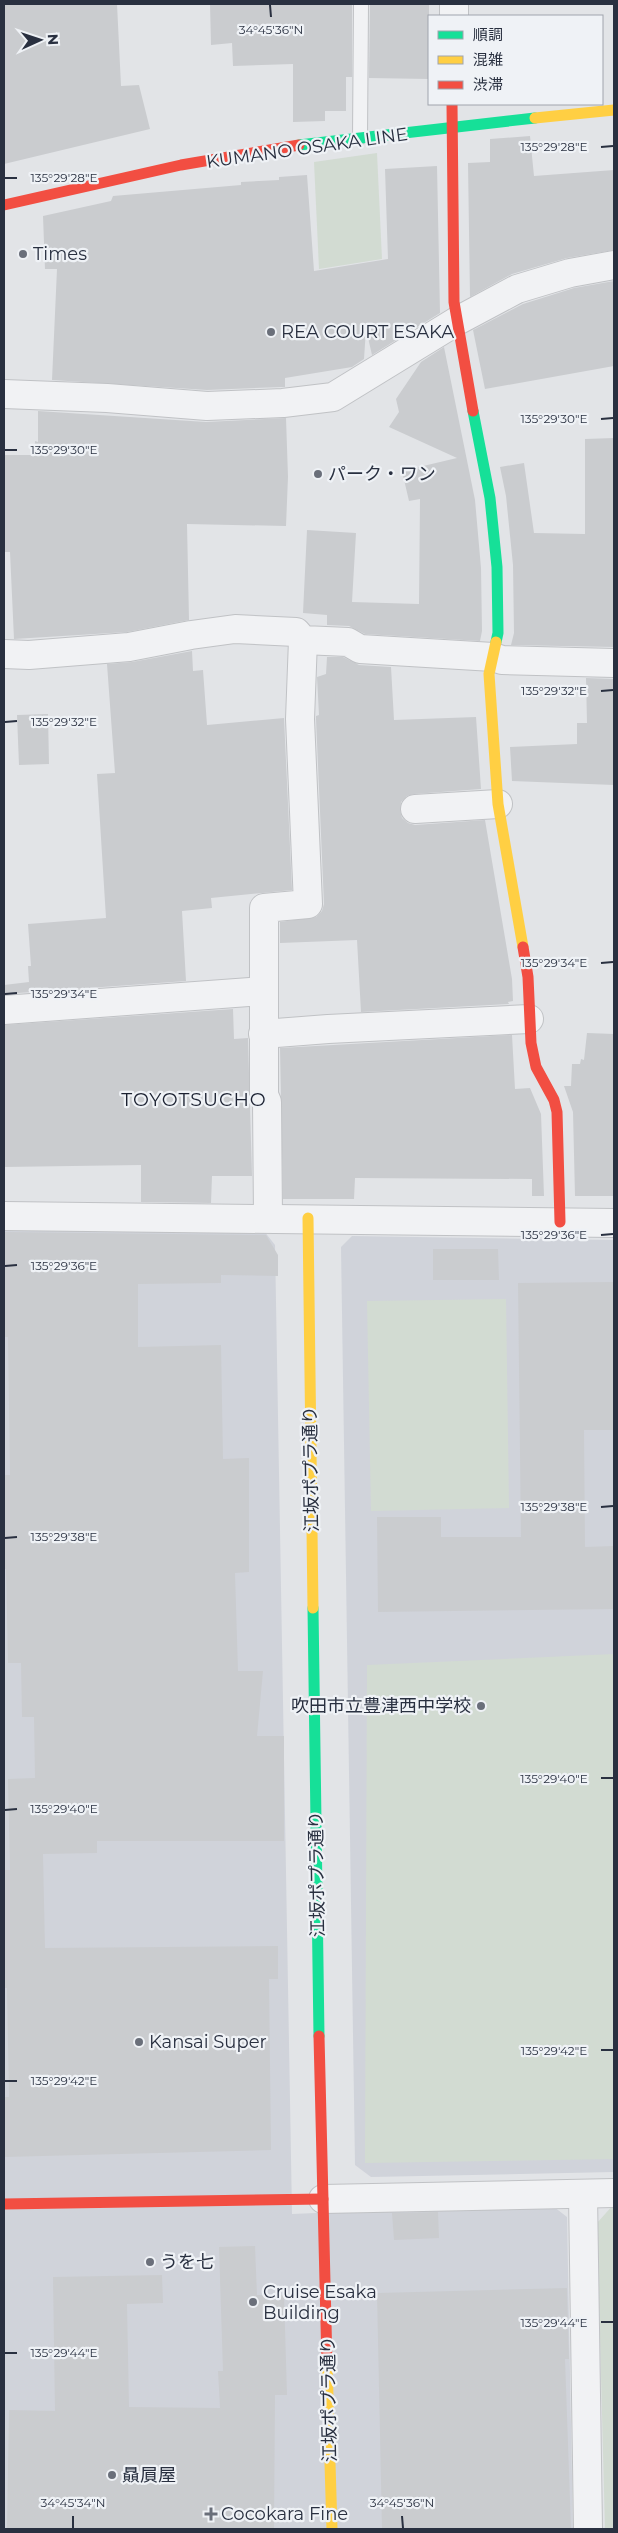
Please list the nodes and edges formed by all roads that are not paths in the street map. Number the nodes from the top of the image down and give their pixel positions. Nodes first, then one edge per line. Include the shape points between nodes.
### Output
1 (361, 4) edge
2 (452, 105) edge
3 (614, 110) edge
4 (452, 128) junction
5 (360, 137) junction
6 (4, 205) edge
7 (614, 266) edge
8 (456, 320) junction
9 (4, 394) edge
10 (302, 640) junction
11 (4, 654) edge
12 (493, 657) junction
13 (614, 663) edge
14 (498, 804) junction
15 (415, 809) dead end
16 (263, 991) junction
17 (4, 1010) edge
18 (529, 1020) junction
19 (263, 1034) junction
20 (4, 1216) edge
21 (268, 1218) junction
22 (308, 1218) junction
23 (560, 1222) junction
24 (614, 1223) edge
25 (614, 2193) edge
26 (583, 2194) junction
27 (322, 2199) junction
28 (4, 2204) edge
29 (332, 2529) edge
30 (588, 2529) edge

1 - 5 lane
2 - 4 street
3 - 4 street, KUMANO OSAKA LINE
4 - 5 street, KUMANO OSAKA LINE
4 - 8 street
5 - 6 street, KUMANO OSAKA LINE via 262,152
7 - 8 street via 570,273 517,289
8 - 9 street via 332,398 283,404 207,406
8 - 12 street via 490,498 497,568 498,632
10 - 11 street via 296,632 235,629 129,648
10 - 12 street via 348,642 360,649
10 - 16 street via 300,719 308,904 264,908
12 - 13 street via 502,660
12 - 14 street via 489,674
14 - 15 street
14 - 18 street via 528,978
16 - 17 street
16 - 19 street
18 - 19 street via 328,1028
18 - 23 street via 536,1067 557,1112
19 - 21 street via 264,1094 268,1102
20 - 21 street
21 - 22 street
22 - 23 street
22 - 27 street, 江坂ポプラ通り
23 - 24 street
25 - 26 street
26 - 27 street
26 - 30 street
27 - 28 street
27 - 29 street, 江坂ポプラ通り

